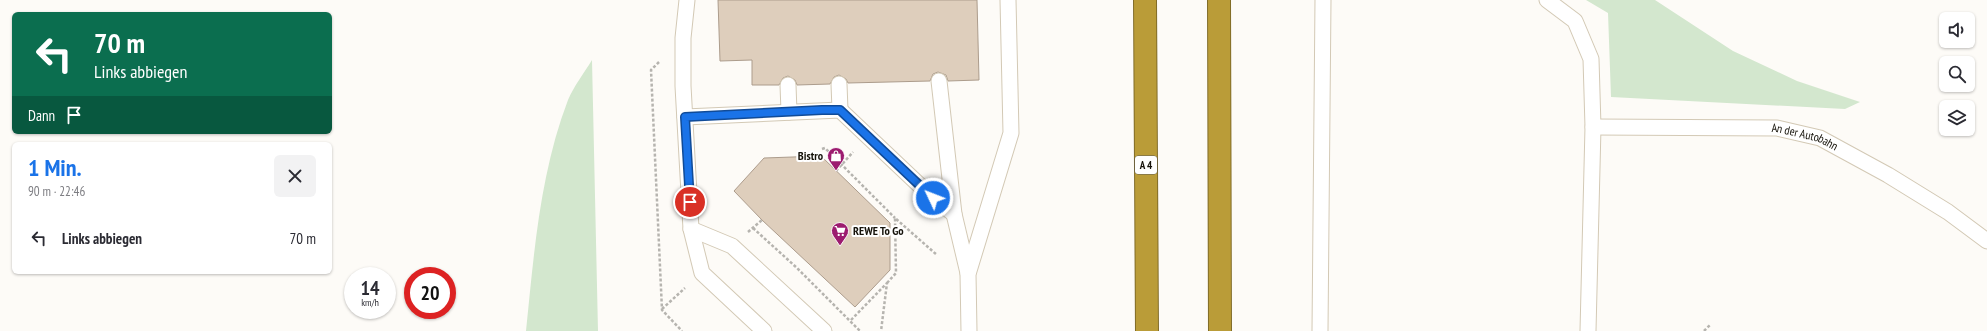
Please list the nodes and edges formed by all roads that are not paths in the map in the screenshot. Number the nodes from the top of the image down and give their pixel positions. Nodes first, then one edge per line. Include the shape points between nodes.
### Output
1 (687, 0) edge
2 (1008, 0) edge
3 (1146, 0) edge
4 (1219, 0) edge
5 (1323, 0) edge
6 (1547, 0) edge
7 (939, 81) dead end
8 (839, 84) dead end
9 (788, 85) dead end
10 (840, 110) junction
11 (789, 112) junction
12 (685, 117) junction
13 (1593, 127) junction
14 (954, 214) junction
15 (691, 229) junction
16 (1987, 241) edge
17 (968, 274) junction
18 (764, 331) edge
19 (824, 331) edge
20 (969, 331) edge
21 (1147, 331) edge
22 (1220, 331) edge
23 (1320, 331) edge
24 (1588, 331) edge

1 - 12 lane via 683,38
2 - 17 lane via 1011,133
3 - 21 highway, A 4
4 - 22 highway
5 - 23 lane
6 - 13 lane via 1575,21 1591,59
7 - 14 lane
8 - 10 lane
9 - 11 lane
10 - 11 lane
10 - 14 lane via 933,198
11 - 12 lane
12 - 15 lane
13 - 16 lane, An der Autobahn via 1777,128 1820,138 1888,175 1948,212
13 - 24 lane
14 - 17 lane
15 - 18 lane via 702,273
15 - 19 lane via 732,246
17 - 20 lane

